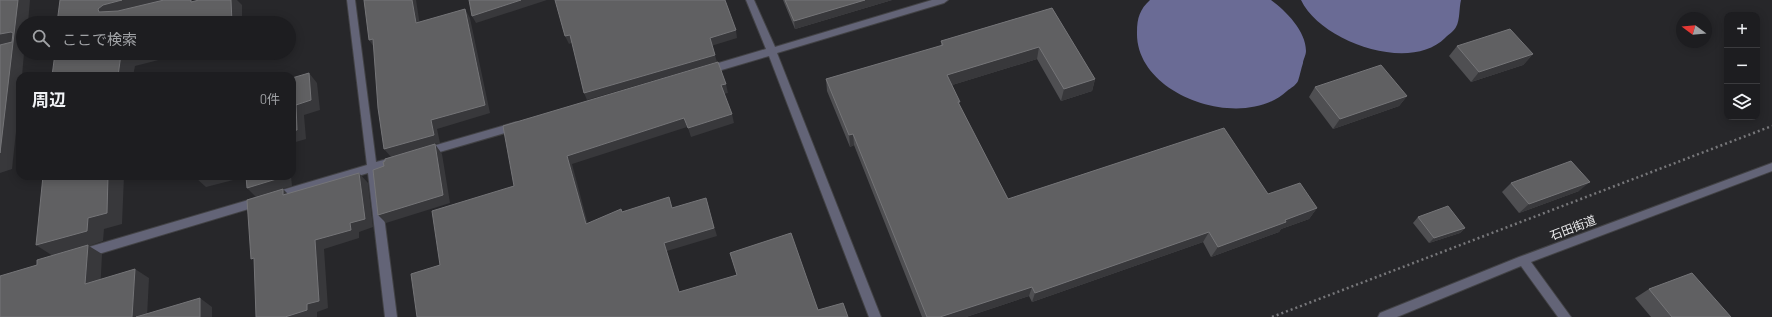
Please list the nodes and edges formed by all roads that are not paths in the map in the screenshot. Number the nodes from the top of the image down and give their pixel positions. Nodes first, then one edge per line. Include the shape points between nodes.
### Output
1 (350, 0) edge
2 (750, 0) edge
3 (944, 0) edge
4 (772, 51) junction
5 (697, 73) edge
6 (523, 124) edge
7 (418, 155) edge
8 (403, 159) edge
9 (1772, 167) edge
10 (372, 168) junction
11 (68, 258) edge
12 (1522, 260) junction
13 (391, 317) edge
14 (875, 317) edge
15 (1384, 317) edge
16 (1565, 317) edge

1 - 10 street
2 - 4 street
3 - 4 street
4 - 5 street
4 - 14 street
6 - 7 street
8 - 10 street
9 - 12 street, 石田街道
10 - 11 street
10 - 13 street
12 - 15 street, 石田街道
12 - 16 street

